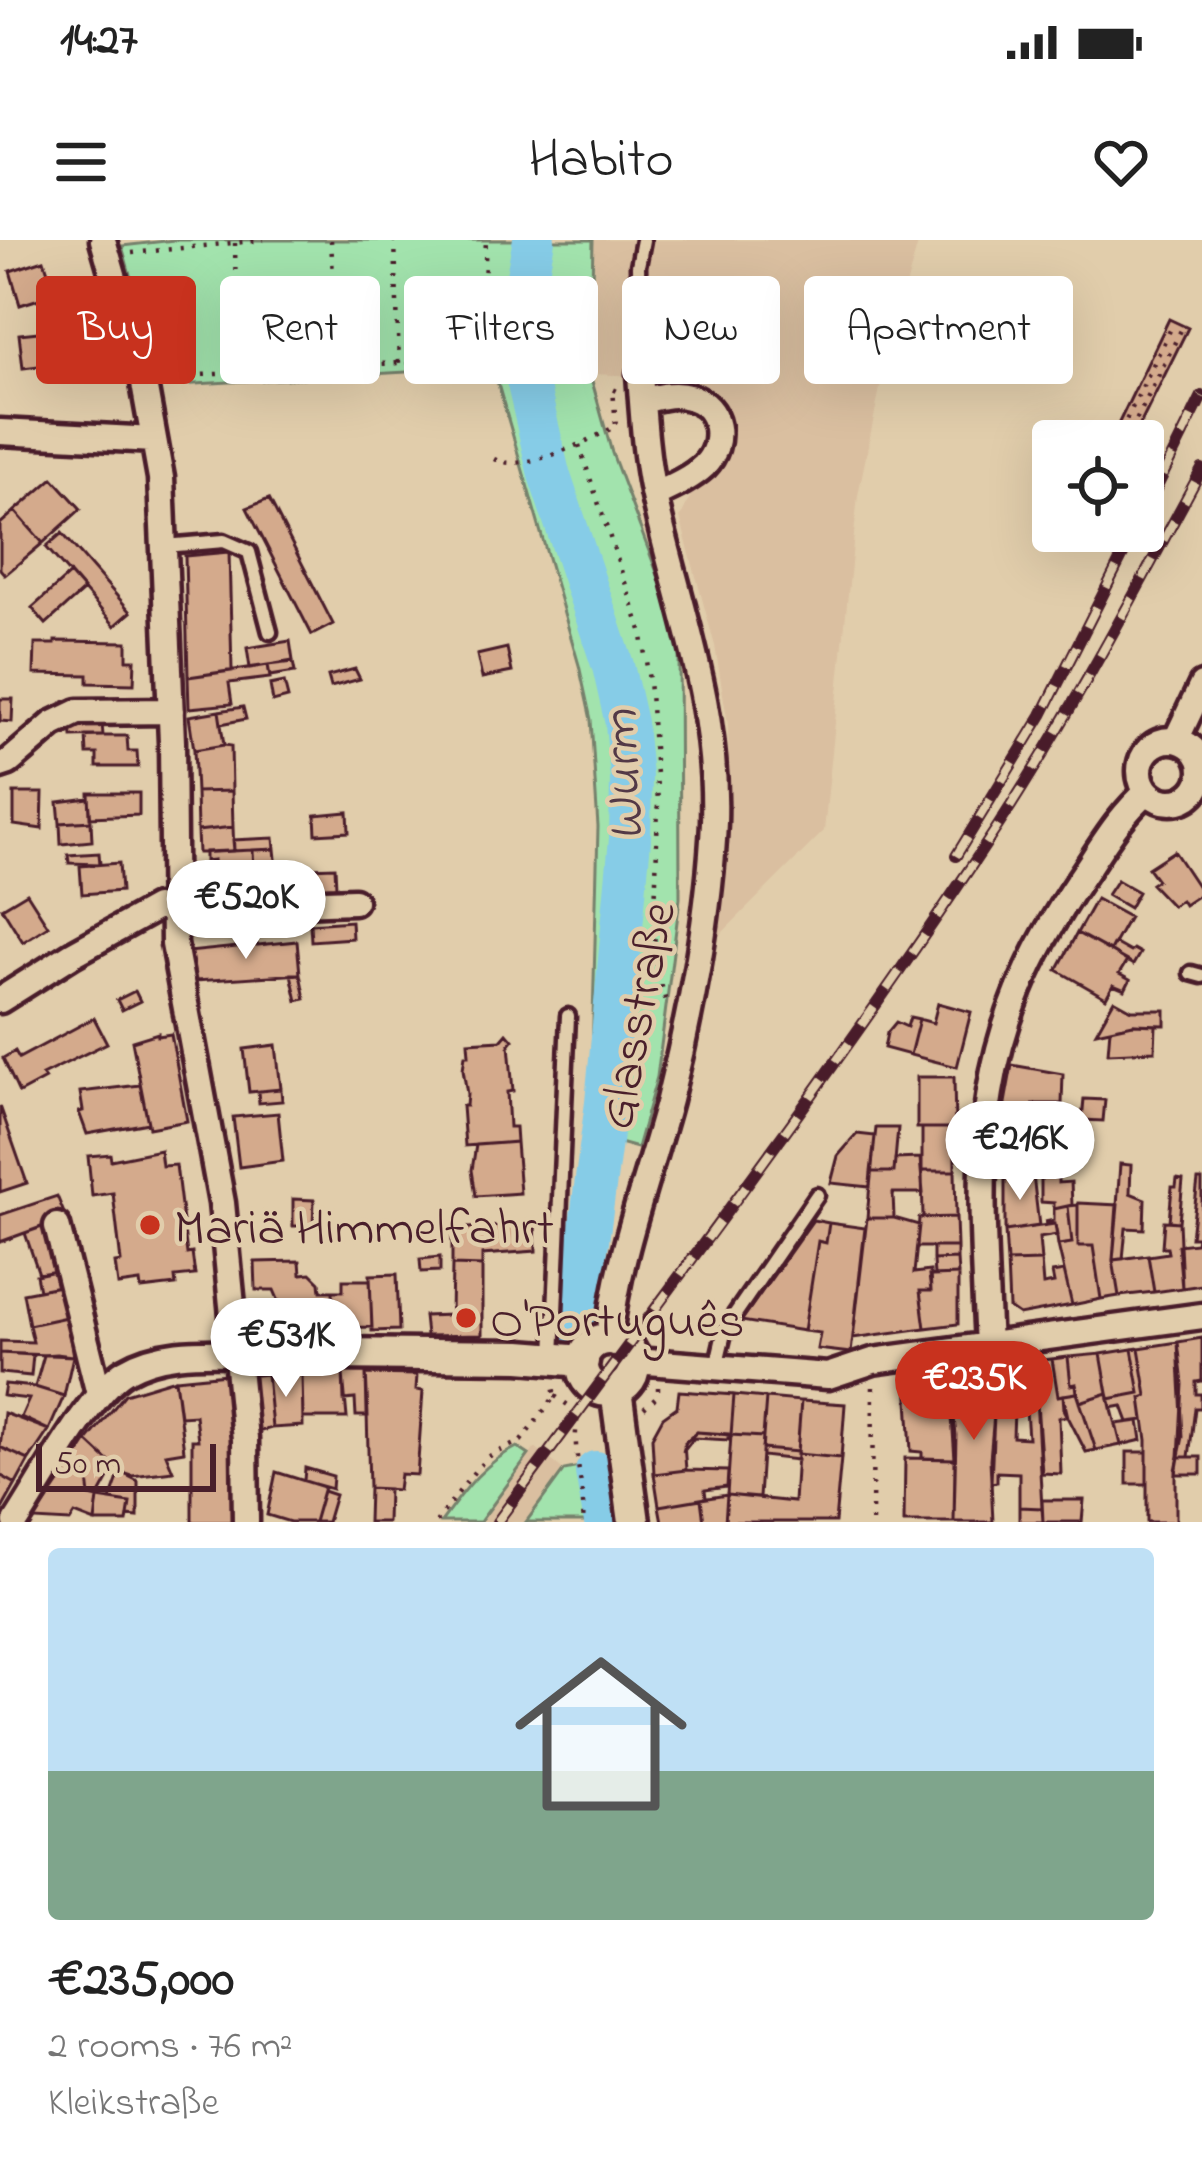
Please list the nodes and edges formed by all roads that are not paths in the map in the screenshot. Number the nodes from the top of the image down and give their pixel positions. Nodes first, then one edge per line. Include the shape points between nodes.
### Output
1 (643, 240) edge
2 (114, 247) edge
3 (638, 276) edge
4 (641, 384) edge
5 (642, 401) junction
6 (0, 432) edge
7 (154, 440) junction
8 (654, 495) junction
9 (164, 546) junction
10 (270, 632) dead end
11 (1202, 685) edge
12 (171, 711) junction
13 (1176, 740) junction
14 (0, 765) edge
15 (1202, 776) edge
16 (1147, 792) junction
17 (354, 901) dead end
18 (170, 908) junction
19 (0, 1000) edge
20 (568, 1016) dead end
21 (817, 1195) dead end
22 (57, 1226) dead end
23 (1202, 1316) edge
24 (609, 1339) junction
25 (988, 1346) junction
26 (234, 1353) junction
27 (568, 1359) junction
28 (634, 1361) junction
29 (715, 1368) junction
30 (616, 1390) junction
31 (99, 1394) junction
32 (16, 1522) edge
33 (246, 1522) edge
34 (634, 1522) edge

1 - 3 lane, Glasstraße
2 - 7 street
4 - 5 street, Glasstraße
5 - 8 street, Glasstraße
5 - 8 street via 694,397 718,429 702,467
6 - 7 street
7 - 9 street
8 - 24 street, Glasstraße via 703,677 714,826 670,1096 616,1286
9 - 10 lane via 224,541 249,552
9 - 12 street
11 - 13 street
12 - 14 street via 64,716
12 - 18 street
13 - 15 street via 1199,757
13 - 16 street via 1157,742 1143,756
15 - 16 street via 1192,794 1174,802
16 - 25 street via 1054,920 1000,1037 981,1152
17 - 18 street
18 - 19 street via 143,915
18 - 26 street via 215,1153
20 - 27 lane
21 - 29 lane via 725,1329
22 - 31 street
23 - 25 street
24 - 27 street
24 - 28 street
25 - 29 street via 873,1361 828,1376
26 - 27 street
26 - 31 street via 156,1358
26 - 33 street
27 - 30 street via 591,1385
28 - 29 street
28 - 30 street via 632,1377
30 - 34 street
31 - 32 street

